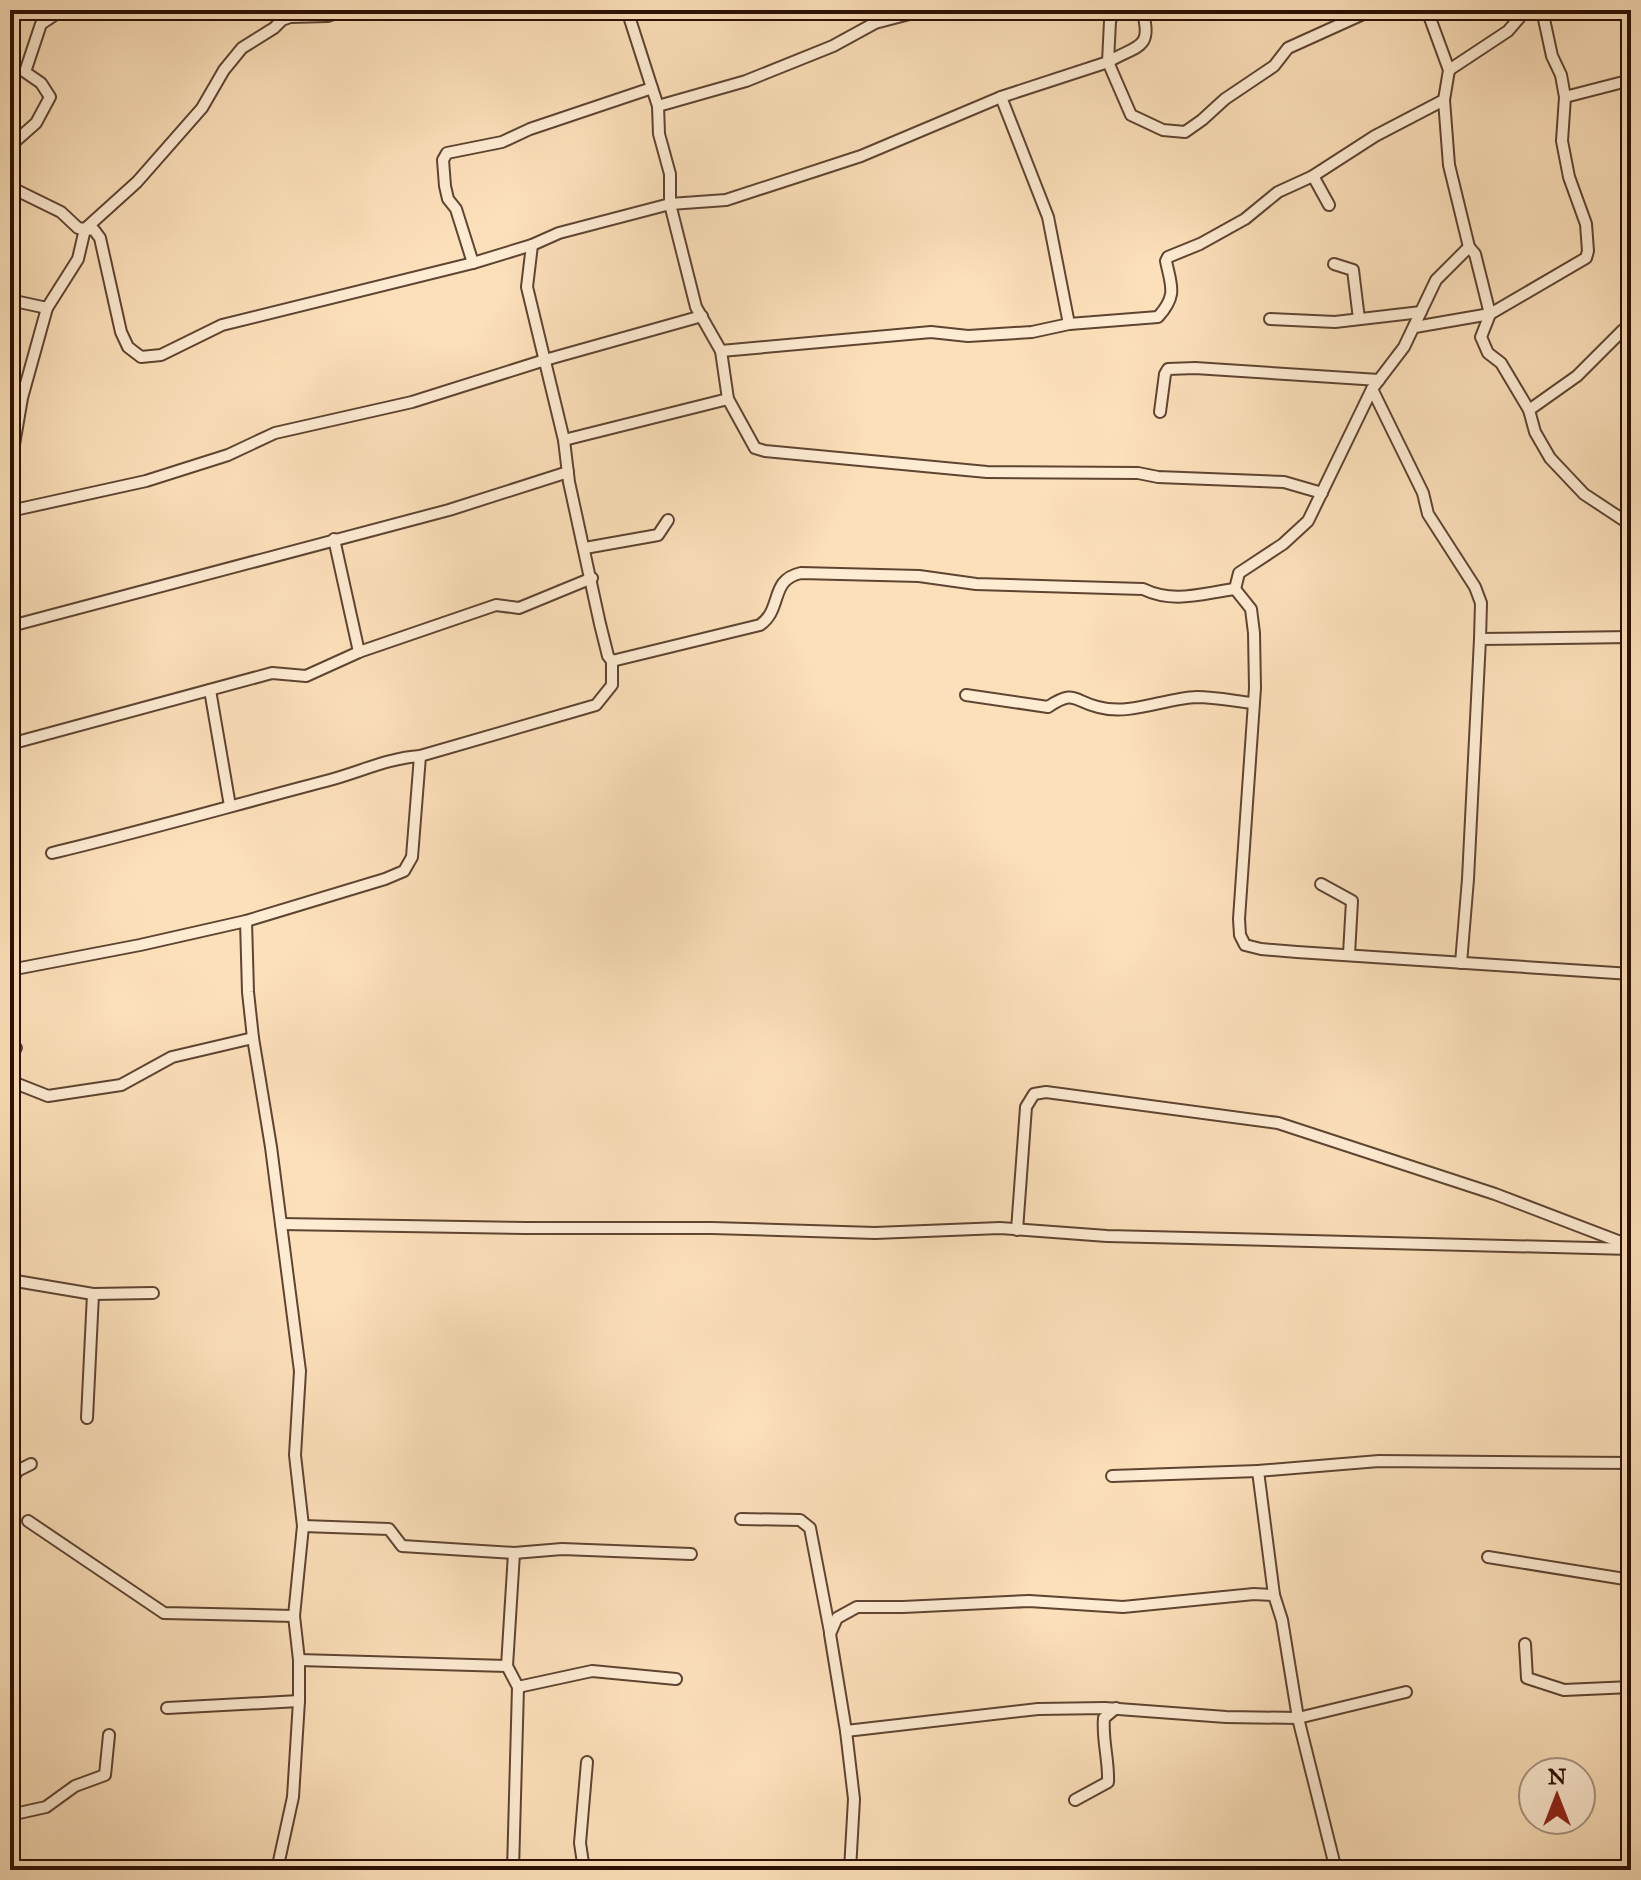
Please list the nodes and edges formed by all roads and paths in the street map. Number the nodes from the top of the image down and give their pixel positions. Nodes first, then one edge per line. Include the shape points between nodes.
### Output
1 (62, 10) edge
2 (345, 10) edge
3 (627, 10) edge
4 (925, 10) edge
5 (1115, 10) edge
6 (1142, 10) edge
7 (1372, 10) edge
8 (1427, 10) edge
9 (1526, 10) edge
10 (1542, 10) edge
11 (289, 14) edge
12 (1108, 62) junction
13 (1449, 70) junction
14 (1631, 80) edge
15 (652, 88) junction
16 (1001, 97) junction
17 (1565, 97) junction
18 (1444, 100) junction
19 (658, 106) junction
20 (10, 146) edge
21 (1313, 176) junction
22 (10, 187) edge
23 (670, 204) junction
24 (1329, 205) dead end
25 (85, 229) junction
26 (532, 245) junction
27 (1469, 247) junction
28 (473, 263) junction
29 (1334, 264) dead end
30 (10, 300) edge
31 (47, 308) junction
32 (1421, 312) junction
33 (1490, 314) junction
34 (702, 316) junction
35 (1270, 319) dead end
36 (1359, 319) junction
37 (1069, 324) junction
38 (1415, 327) junction
39 (1623, 330) dead end
40 (721, 351) junction
41 (545, 360) junction
42 (1376, 384) junction
43 (728, 399) junction
44 (1529, 410) junction
45 (1160, 412) dead end
46 (564, 440) junction
47 (10, 468) edge
48 (568, 472) junction
49 (1322, 493) junction
50 (10, 511) edge
51 (668, 520) dead end
52 (1631, 525) edge
53 (334, 539) junction
54 (585, 548) junction
55 (592, 578) junction
56 (1235, 589) junction
57 (11, 626) edge
58 (1631, 637) edge
59 (1480, 639) junction
60 (359, 652) junction
61 (612, 661) junction
62 (210, 690) junction
63 (966, 695) dead end
64 (1252, 703) junction
65 (10, 744) edge
66 (420, 756) junction
67 (230, 806) junction
68 (52, 853) dead end
69 (1321, 884) dead end
70 (246, 921) junction
71 (1349, 954) junction
72 (1461, 963) junction
73 (10, 970) edge
74 (1631, 974) edge
75 (253, 1038) junction
76 (10, 1081) edge
77 (281, 1224) junction
78 (1017, 1230) junction
79 (1631, 1248) edge
80 (10, 1280) edge
81 (153, 1293) dead end
82 (93, 1294) junction
83 (87, 1418) dead end
84 (1631, 1463) edge
85 (31, 1464) dead end
86 (1258, 1471) junction
87 (1112, 1476) dead end
88 (10, 1486) edge
89 (741, 1519) dead end
90 (28, 1521) dead end
91 (303, 1526) junction
92 (514, 1553) junction
93 (691, 1554) dead end
94 (1488, 1557) dead end
95 (1631, 1580) edge
96 (1274, 1595) junction
97 (294, 1616) junction
98 (830, 1634) junction
99 (1525, 1644) dead end
100 (299, 1660) junction
101 (507, 1666) junction
102 (676, 1679) dead end
103 (518, 1687) junction
104 (1631, 1687) edge
105 (1406, 1692) dead end
106 (299, 1701) junction
107 (167, 1708) dead end
108 (1116, 1708) junction
109 (1298, 1718) junction
110 (846, 1731) junction
111 (109, 1735) dead end
112 (587, 1762) dead end
113 (1075, 1800) dead end
114 (10, 1815) edge
115 (277, 1870) edge
116 (513, 1870) edge
117 (584, 1870) edge
118 (850, 1870) edge
119 (1336, 1870) edge

1 - 20 street via 41,24 25,72 50,97 36,123
2 - 11 street via 328,16
3 - 15 street
4 - 19 street via 875,23 746,81
5 - 12 street
6 - 12 street via 1147,31 1141,47
7 - 12 street via 1288,48 1274,66 1185,132 1163,130 1131,115
8 - 13 street
9 - 13 street via 1508,31
10 - 17 street
11 - 25 street via 242,48 202,108 137,182
12 - 16 street
13 - 18 street
14 - 17 street
15 - 19 street
15 - 28 street via 502,142 447,153 443,160 448,199
16 - 23 street via 861,156 726,200
16 - 37 street via 1048,217
17 - 33 street via 1562,141 1586,224 1586,258
18 - 21 street
18 - 27 street via 1449,165
19 - 23 street
21 - 24 street
21 - 37 street via 1278,192 1245,219 1168,257 1173,290 1158,317
22 - 25 street
23 - 26 street
23 - 34 street
25 - 28 street via 100,238 121,332 141,357 161,355 222,325
25 - 31 street via 78,259
26 - 28 street
26 - 41 street via 527,287
27 - 32 street via 1436,280
27 - 33 street
29 - 36 street via 1353,270
30 - 31 street
31 - 47 street via 22,398
32 - 36 street
32 - 38 street
33 - 38 street
33 - 44 street via 1481,337
34 - 40 street
34 - 41 street
35 - 36 street
37 - 40 street via 1032,332 931,332
38 - 42 street
39 - 44 street via 1577,376
40 - 43 street
41 - 46 street
41 - 50 street via 412,402 275,433 228,455 146,481
42 - 45 street via 1168,369
42 - 49 street
42 - 59 street via 1428,514 1475,587 1481,603
43 - 46 street
43 - 49 street via 755,448 765,451 987,472 1138,473 1284,482
44 - 52 street via 1535,432 1558,469 1584,494
46 - 48 street
48 - 53 street
48 - 54 street
49 - 56 street via 1308,521 1239,573
51 - 54 street via 658,535
53 - 57 street
53 - 60 street
54 - 55 street
55 - 60 street via 519,608 496,605
55 - 61 street
56 - 61 street via 1178,598 1143,589 801,573 781,584 769,618 760,625
56 - 64 street via 1251,609
58 - 59 street
59 - 72 street
60 - 62 street via 306,676 272,673
61 - 66 street via 612,685 596,705
62 - 65 street
62 - 67 street
63 - 64 street via 1048,707 1075,696 1099,708 1195,697
64 - 71 street via 1240,935 1245,945 1261,949
66 - 67 street via 398,757 351,775
66 - 70 street via 412,857 404,871
67 - 68 street
69 - 71 street via 1352,901
70 - 73 street
70 - 75 street
71 - 72 street
72 - 74 street
75 - 76 street via 172,1057 121,1085 48,1096
75 - 77 street
77 - 78 street via 875,1233
77 - 91 street via 300,1371 295,1455
78 - 79 street
78 - 79 street via 1026,1107 1034,1094 1046,1092 1278,1123 1495,1194
80 - 82 street
81 - 82 street
82 - 83 street
84 - 86 street via 1379,1461
85 - 88 street via 17,1471
86 - 87 street
86 - 96 street
89 - 98 street via 800,1520 810,1528
90 - 97 street via 164,1613
91 - 92 street via 389,1529 402,1546
91 - 97 street
92 - 93 street via 562,1549
92 - 101 street
94 - 95 street
96 - 98 street via 1123,1607 1029,1601 857,1607 837,1618
96 - 109 street
97 - 100 street
98 - 110 street
99 - 104 street via 1527,1678 1564,1690
100 - 101 street
100 - 106 street
101 - 103 street
102 - 103 street via 592,1671
103 - 116 street
105 - 109 street
106 - 107 street
106 - 115 street via 293,1797
108 - 109 street
108 - 110 street via 1038,1709
108 - 113 street via 1104,1718 1102,1736 1108,1782
109 - 119 street
110 - 118 street via 854,1799
111 - 114 street via 105,1775 75,1786 46,1807
112 - 117 street via 580,1843

